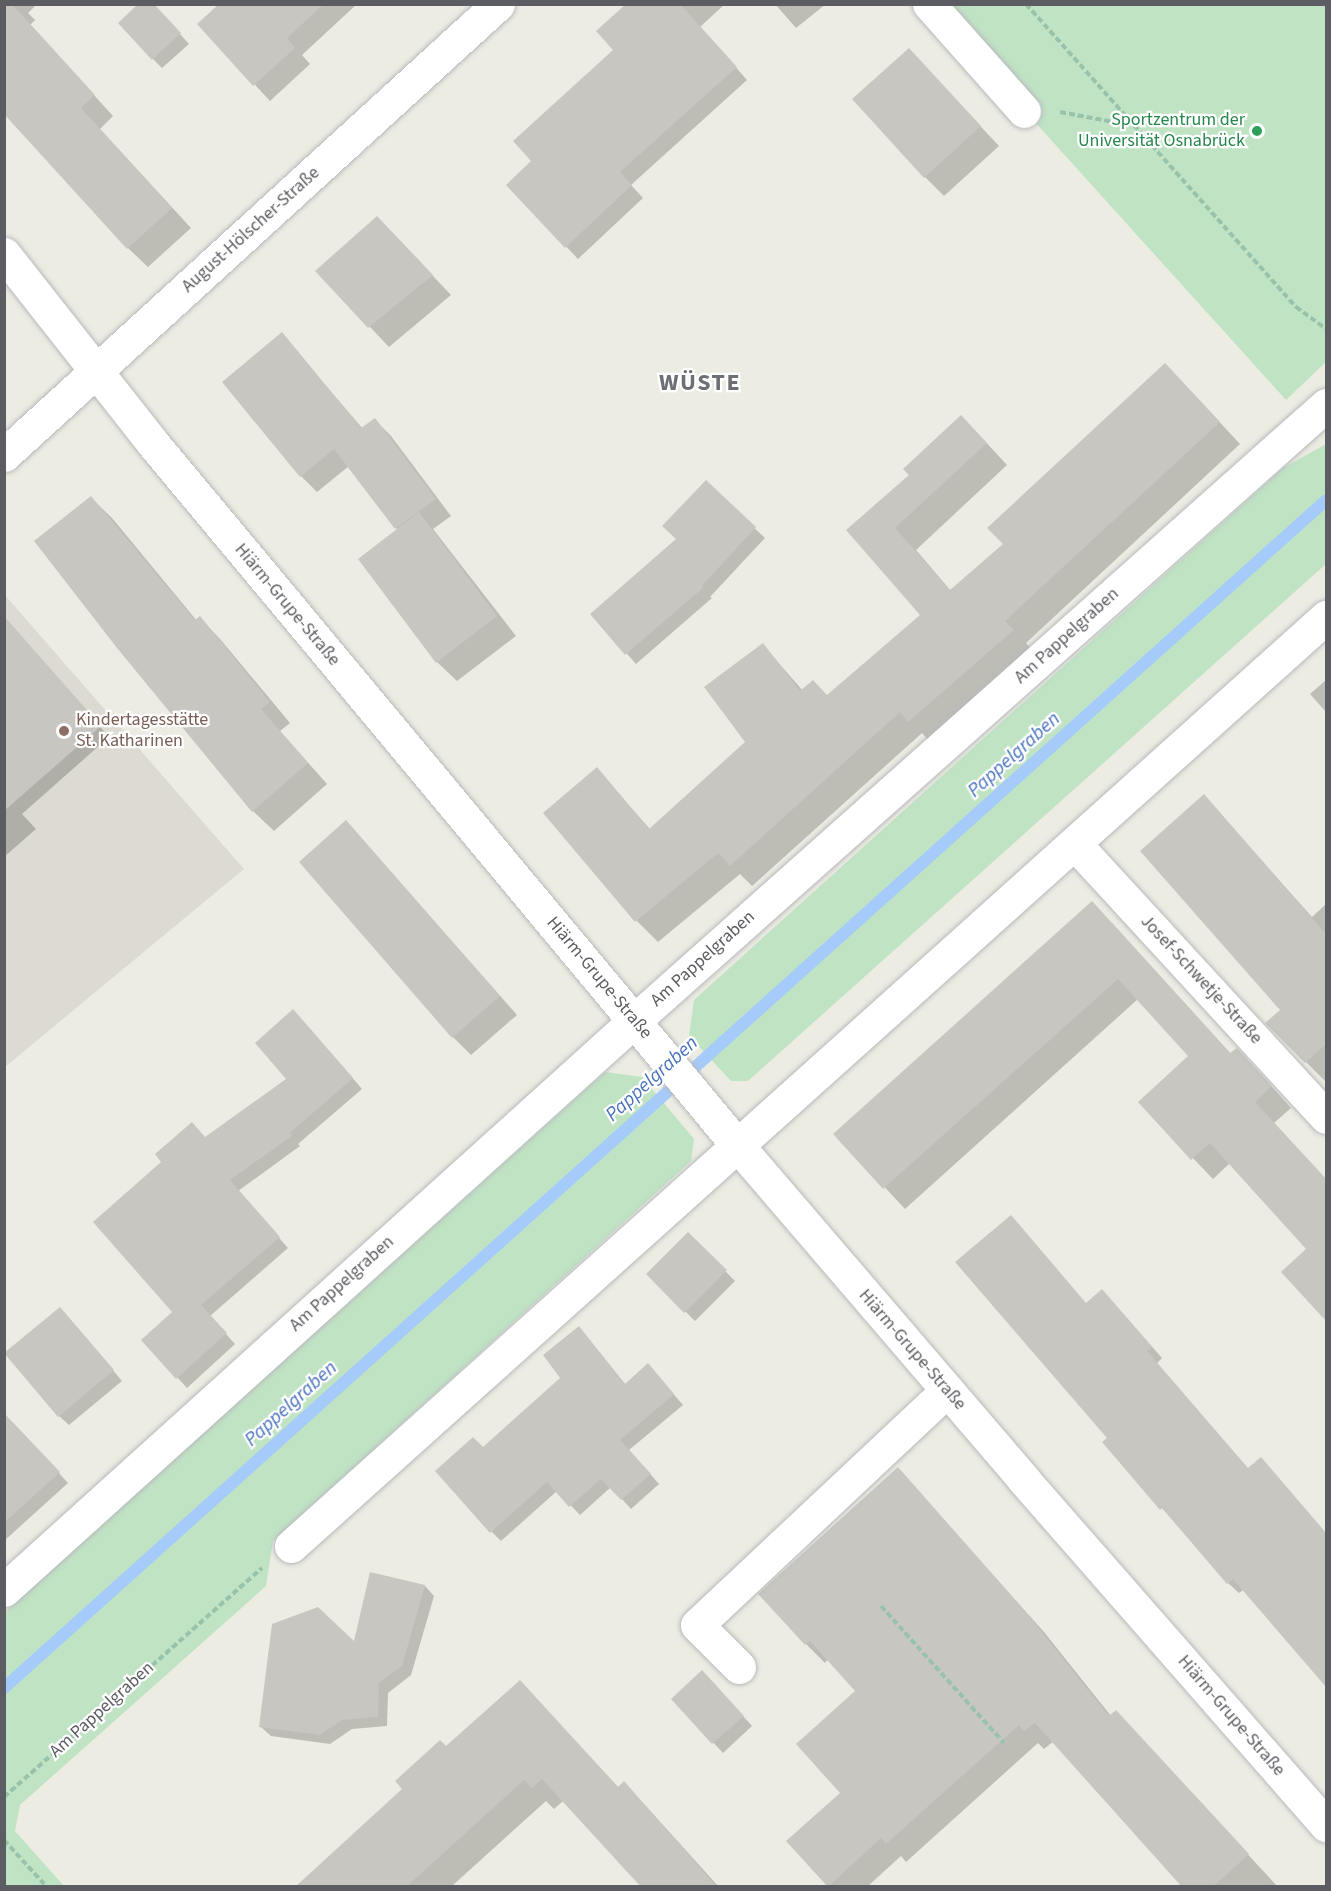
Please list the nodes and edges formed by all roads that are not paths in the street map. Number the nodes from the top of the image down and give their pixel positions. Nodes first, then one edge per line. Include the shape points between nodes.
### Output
1 (498, 4) edge
2 (929, 4) edge
3 (1021, 107) road end
4 (4, 254) edge
5 (97, 370) junction
6 (1326, 405) edge
7 (4, 455) edge
8 (1326, 617) edge
9 (1075, 843) junction
10 (643, 1030) junction
11 (1326, 1116) edge
12 (738, 1146) junction
13 (947, 1390) junction
14 (291, 1546) road end
15 (4, 1590) edge
16 (739, 1667) dead end
17 (1326, 1825) edge

1 - 5 street, August-Hölscher-Straße
2 - 3 street
4 - 5 street, Hiärm-Grupe-Straße
5 - 7 street, August-Hölscher-Straße
5 - 10 street, Hiärm-Grupe-Straße via 151,441
6 - 10 street, Am Pappelgraben
8 - 9 street
9 - 11 street, Josef-Schwetje-Straße
9 - 12 street
10 - 12 street, Hiärm-Grupe-Straße
10 - 15 street, Am Pappelgraben
12 - 13 street, Hiärm-Grupe-Straße
12 - 14 street
13 - 16 street via 697,1625
13 - 17 street, Hiärm-Grupe-Straße

